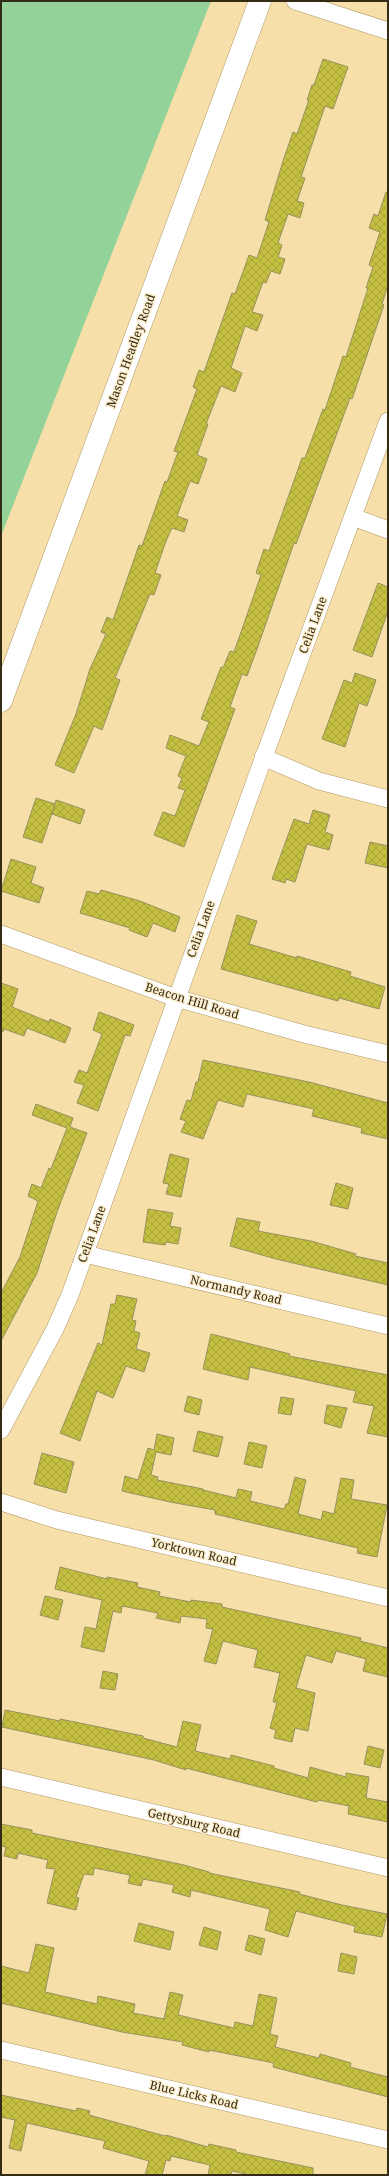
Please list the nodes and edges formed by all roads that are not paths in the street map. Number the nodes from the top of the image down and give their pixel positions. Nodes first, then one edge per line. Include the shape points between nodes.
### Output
1 (260, 1) edge
2 (295, 1) edge
3 (388, 31) edge
4 (388, 421) edge
5 (353, 517) junction
6 (388, 530) edge
7 (1, 701) edge
8 (263, 757) junction
9 (388, 799) edge
10 (1, 934) edge
11 (176, 998) junction
12 (388, 1054) edge
13 (85, 1254) junction
14 (388, 1326) edge
15 (1, 1430) edge
16 (1, 1502) edge
17 (388, 1598) edge
18 (1, 1777) edge
19 (388, 1868) edge
20 (1, 2050) edge
21 (388, 2140) edge

1 - 7 main road, Mason Headley Road
2 - 3 street
4 - 5 street, Celia Lane
5 - 6 street
5 - 8 street, Celia Lane
8 - 9 street via 319,781
8 - 11 street, Celia Lane
10 - 11 street, Beacon Hill Road
11 - 12 street, Beacon Hill Road via 304,1034
11 - 13 street, Celia Lane
13 - 14 street, Normandy Road
13 - 15 street, Celia Lane via 55,1329
16 - 17 street, Yorktown Road via 57,1520
18 - 19 street, Gettysburg Road
20 - 21 street, Blue Licks Road

